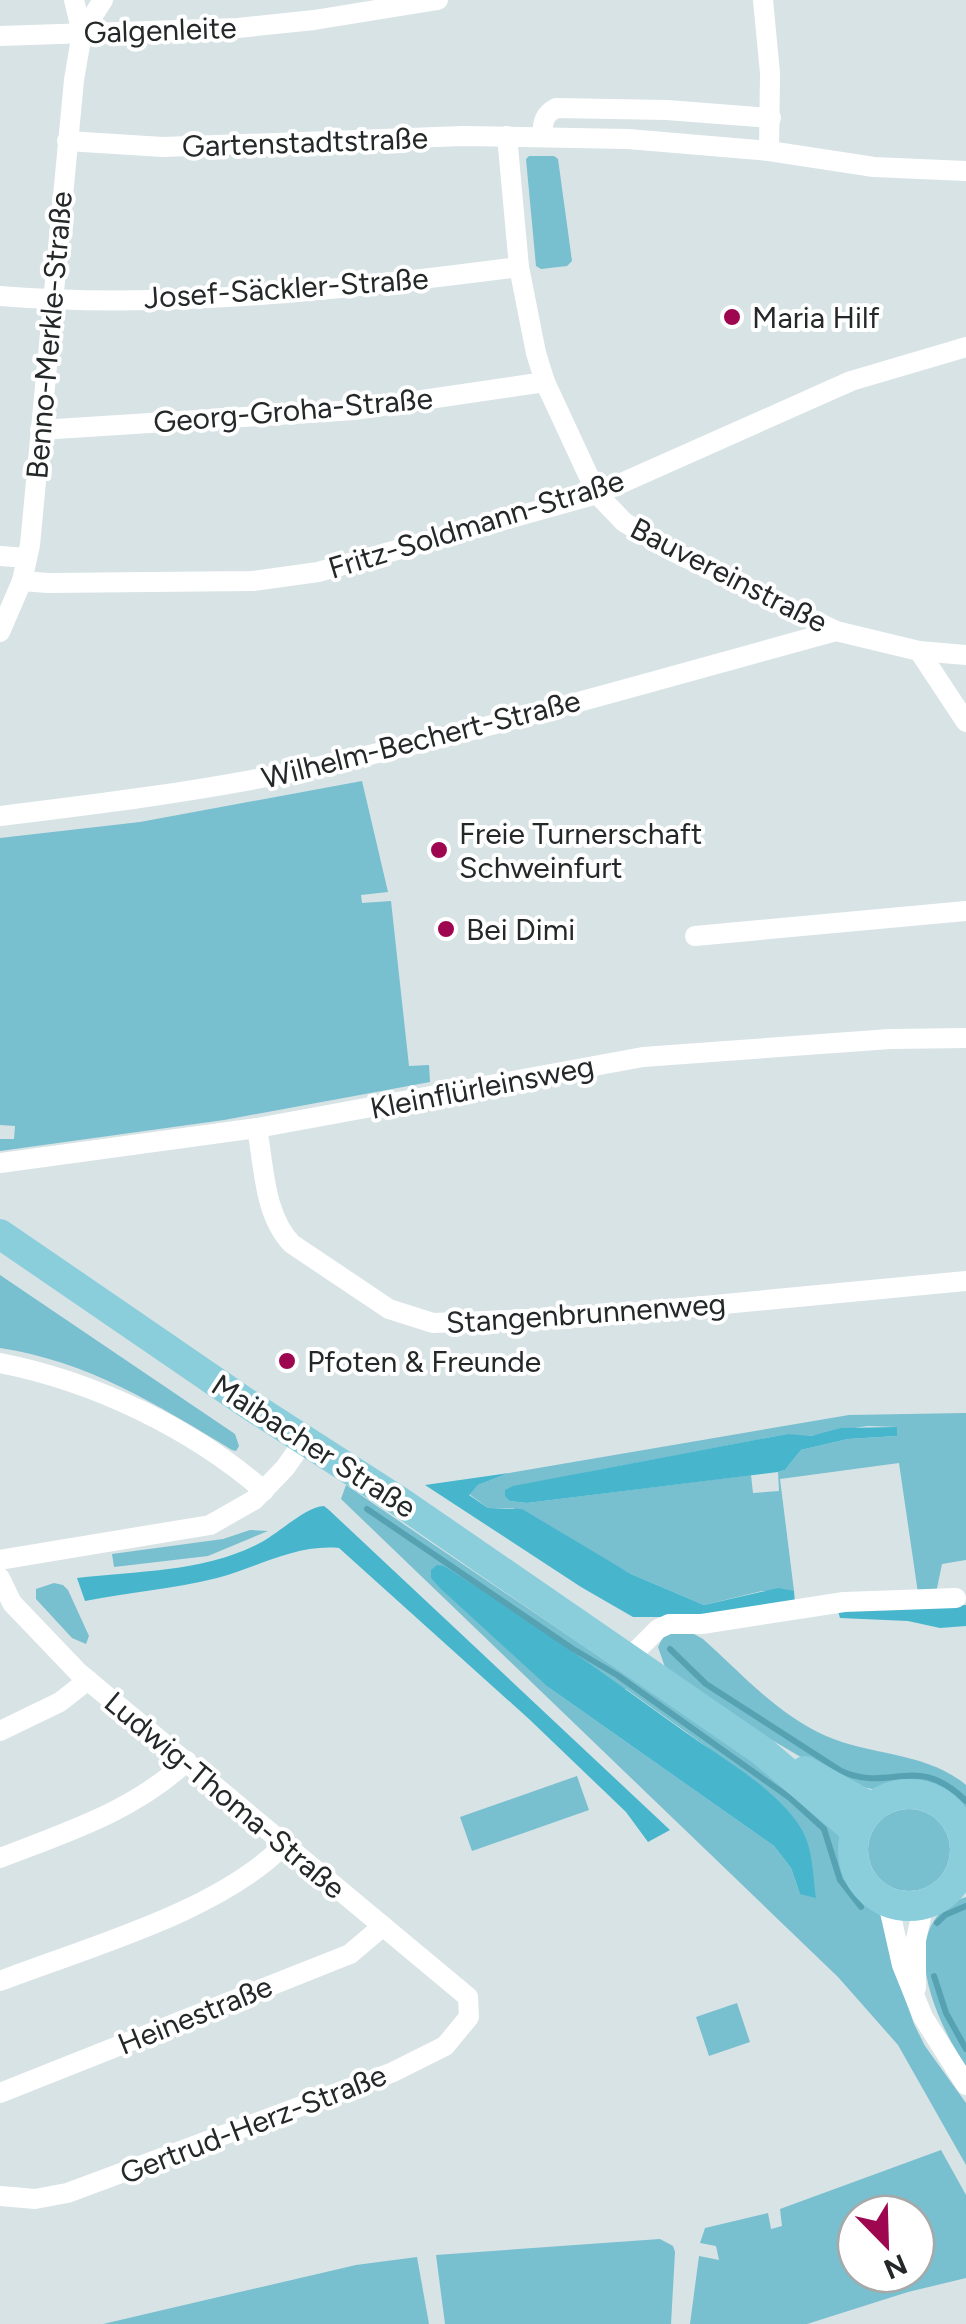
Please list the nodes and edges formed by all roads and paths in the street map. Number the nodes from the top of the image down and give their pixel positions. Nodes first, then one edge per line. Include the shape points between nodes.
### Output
1 (74, 0) edge
2 (103, 0) edge
3 (438, 0) edge
4 (764, 0) edge
5 (82, 33) junction
6 (0, 36) edge
7 (771, 118) junction
8 (507, 136) junction
9 (542, 136) junction
10 (67, 141) junction
11 (769, 151) junction
12 (966, 171) edge
13 (519, 267) junction
14 (0, 296) edge
15 (52, 300) junction
16 (966, 347) edge
17 (545, 382) junction
18 (40, 430) junction
19 (597, 494) junction
20 (0, 556) edge
21 (28, 558) junction
22 (22, 580) junction
23 (836, 631) junction
24 (0, 632) edge
25 (918, 652) junction
26 (966, 655) edge
27 (966, 722) edge
28 (0, 816) edge
29 (966, 912) edge
30 (694, 936) dead end
31 (966, 1038) edge
32 (257, 1128) junction
33 (0, 1164) edge
34 (0, 1234) edge
35 (966, 1281) edge
36 (0, 1363) edge
37 (304, 1441) junction
38 (264, 1491) junction
39 (0, 1560) edge
40 (0, 1578) edge
41 (956, 1598) dead end
42 (628, 1660) junction
43 (88, 1680) junction
44 (0, 1731) edge
45 (187, 1761) junction
46 (864, 1819) junction
47 (284, 1845) junction
48 (966, 1848) edge
49 (0, 1858) edge
50 (962, 1880) edge
51 (888, 1903) junction
52 (924, 1904) junction
53 (383, 1926) junction
54 (0, 1981) edge
55 (468, 1998) joint
56 (917, 2000) junction
57 (966, 2085) edge
58 (0, 2093) edge
59 (0, 2196) edge

1 - 5 street
2 - 5 street
3 - 5 street, Galgenleite via 267,25
4 - 7 street
5 - 6 street, Galgenleite
5 - 10 street, Benno-Merkle-Straße
7 - 9 street via 556,108 543,120
7 - 11 street
8 - 9 street, Gartenstadtstraße
8 - 10 street, Gartenstadtstraße via 163,147
8 - 13 street, Bauvereinstraße
9 - 11 street, Gartenstadtstraße
10 - 15 street, Benno-Merkle-Straße
11 - 12 street, Gartenstadtstraße via 874,167
13 - 15 street, Josef-Säckler-Straße via 366,287
13 - 17 street, Bauvereinstraße
14 - 15 street, Josef-Säckler-Straße
15 - 18 street, Benno-Merkle-Straße
16 - 19 street, Fritz-Soldmann-Straße via 851,381
17 - 18 street, Georg-Groha-Straße via 354,410
17 - 19 street, Bauvereinstraße
18 - 21 street, Benno-Merkle-Straße
19 - 22 street, Fritz-Soldmann-Straße via 318,572 252,581
19 - 23 street, Bauvereinstraße via 664,548
20 - 21 street
21 - 22 street, Benno-Merkle-Straße
22 - 24 street, Benno-Merkle-Straße
23 - 25 street, Bauvereinstraße
23 - 28 street, Wilhelm-Bechert-Straße via 292,772 154,798
25 - 26 street
25 - 27 street
29 - 30 street
31 - 32 street, Kleinflürleinsweg via 643,1057
32 - 33 street, Kleinflürleinsweg
32 - 35 street, Stangenbrunnenweg via 282,1234 389,1310 433,1323 587,1317
34 - 37 main road, Maibacher Straße
36 - 38 street via 71,1382 181,1432
37 - 38 street
37 - 42 main road, Maibacher Straße
38 - 39 street via 210,1525
40 - 43 street, Ludwig-Thoma-Straße via 12,1603
41 - 42 street via 844,1602 668,1624
42 - 46 main road, Maibacher Straße
43 - 44 street
43 - 45 street, Ludwig-Thoma-Straße
45 - 47 street, Ludwig-Thoma-Straße
45 - 49 street via 118,1812
46 - 48 main road via 887,1798 923,1796 953,1815
46 - 51 main road via 852,1848 854,1865 873,1894
47 - 53 street, Ludwig-Thoma-Straße
47 - 54 street via 262,1867 202,1903
48 - 50 main road
50 - 52 main road
51 - 52 main road
51 - 56 street
52 - 56 street via 916,1939
53 - 55 street, Ludwig-Thoma-Straße
53 - 58 street, Heinestraße via 350,1954
55 - 59 street, Gertrud-Herz-Straße via 469,2018 445,2046 393,2072 67,2194
56 - 57 street

